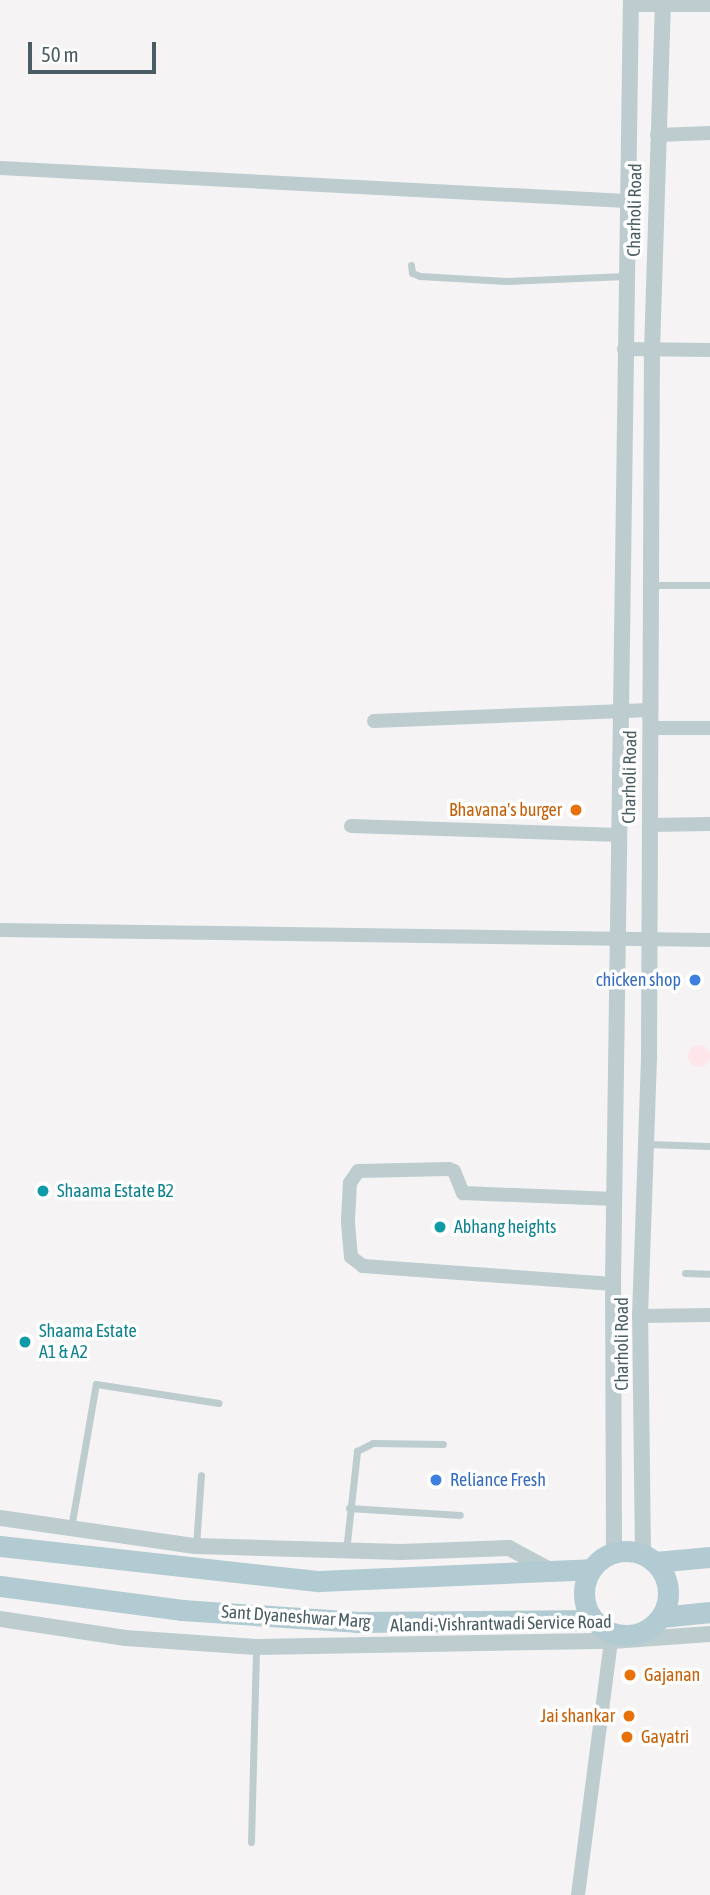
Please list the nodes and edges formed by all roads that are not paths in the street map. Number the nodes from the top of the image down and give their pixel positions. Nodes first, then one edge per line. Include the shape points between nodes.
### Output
1 (631, 2) edge
2 (663, 2) edge
3 (710, 5) edge
4 (710, 133) edge
5 (657, 135) junction
6 (0, 168) edge
7 (626, 201) junction
8 (411, 265) dead end
9 (625, 276) junction
10 (624, 349) junction
11 (710, 350) edge
12 (652, 351) junction
13 (710, 584) edge
14 (649, 585) junction
15 (650, 710) junction
16 (621, 712) junction
17 (374, 721) dead end
18 (650, 728) junction
19 (710, 728) edge
20 (710, 824) edge
21 (649, 825) junction
22 (351, 826) dead end
23 (620, 835) junction
24 (0, 930) edge
25 (710, 940) edge
26 (618, 941) junction
27 (646, 941) junction
28 (647, 1143) junction
29 (710, 1146) edge
30 (615, 1199) junction
31 (685, 1273) dead end
32 (710, 1274) edge
33 (613, 1284) junction
34 (710, 1315) edge
35 (640, 1316) junction
36 (219, 1403) dead end
37 (614, 1413) junction
38 (641, 1413) junction
39 (443, 1444) dead end
40 (201, 1475) dead end
41 (349, 1508) junction
42 (460, 1515) dead end
43 (0, 1518) edge
44 (71, 1529) junction
45 (0, 1546) edge
46 (195, 1546) junction
47 (346, 1552) junction
48 (614, 1552) junction
49 (710, 1557) edge
50 (649, 1558) junction
51 (591, 1569) junction
52 (553, 1572) junction
53 (0, 1586) edge
54 (710, 1612) edge
55 (661, 1617) junction
56 (0, 1619) edge
57 (593, 1620) junction
58 (710, 1634) edge
59 (612, 1637) junction
60 (256, 1647) junction
61 (251, 1842) dead end
62 (578, 1895) edge

1 - 2 street
1 - 7 street, Charholi Road
2 - 3 street
2 - 5 street, Charholi Road
4 - 5 street
5 - 12 street, Charholi Road
6 - 7 street
7 - 9 street, Charholi Road
8 - 9 lane via 412,273 420,276 506,281
9 - 10 street, Charholi Road
10 - 12 street
10 - 16 street, Charholi Road
11 - 12 street
12 - 14 street, Charholi Road
13 - 14 lane
14 - 15 street, Charholi Road
15 - 16 street
15 - 18 street, Charholi Road
16 - 17 street
16 - 23 street, Charholi Road
18 - 19 street
18 - 21 street, Charholi Road
20 - 21 street
21 - 27 street, Charholi Road
22 - 23 street
23 - 26 street, Charholi Road
24 - 26 street
25 - 27 street
26 - 27 street
26 - 30 street, Charholi Road
27 - 28 street, Charholi Road
28 - 29 lane
28 - 35 street, Charholi Road
30 - 33 street, Charholi Road
30 - 33 street via 463,1193 449,1169 358,1171 350,1183 348,1220 351,1256 363,1266
31 - 32 lane
33 - 37 street, Charholi Road
34 - 35 street
35 - 38 street, Charholi Road
36 - 44 lane via 96,1384
37 - 38 street
37 - 48 street, Charholi Road
38 - 50 street, Charholi Road
39 - 41 lane via 363,1445 353,1458
40 - 46 lane
41 - 42 lane
41 - 47 lane
43 - 44 street
44 - 46 street
45 - 52 main road via 319,1581
46 - 47 street
47 - 52 street via 509,1548
48 - 50 main road
48 - 51 main road
49 - 50 main road
50 - 55 main road via 668,1588
51 - 52 main road
51 - 57 main road via 583,1594
53 - 57 main road, Sant Dyaneshwar Marg via 181,1610 356,1622
54 - 55 main road
55 - 59 main road via 642,1633
56 - 60 street, Alandi-Vishrantwadi Service Road via 126,1638
57 - 59 main road
58 - 59 street, Alandi-Vishrantwadi Service Road
59 - 60 street, Alandi-Vishrantwadi Service Road
59 - 62 street
60 - 61 lane

